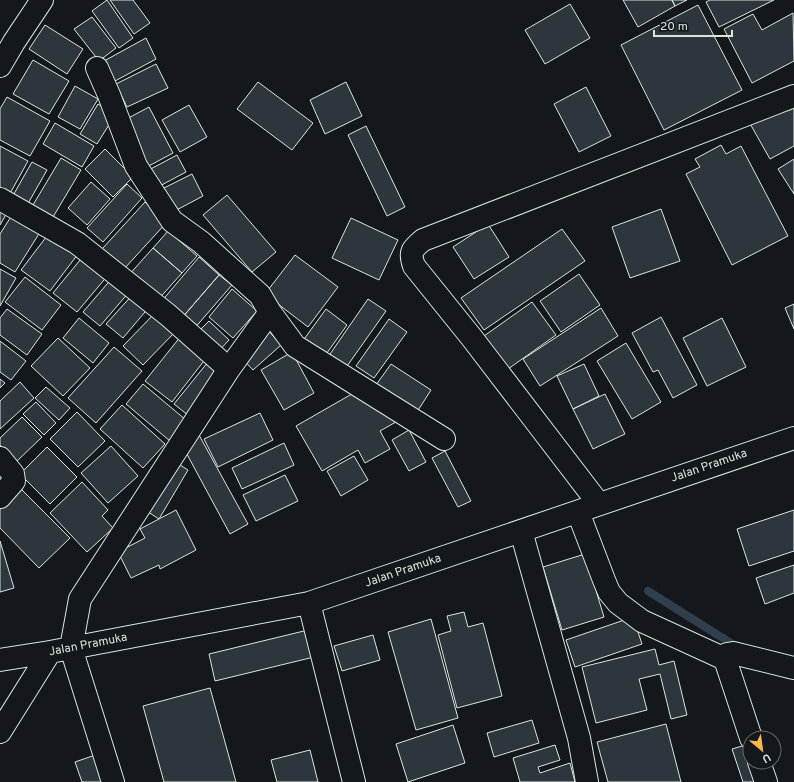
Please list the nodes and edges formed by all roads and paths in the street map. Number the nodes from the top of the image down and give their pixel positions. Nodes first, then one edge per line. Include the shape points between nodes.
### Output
1 (42, 0) edge
2 (0, 66) edge
3 (97, 68) dead end
4 (794, 96) edge
5 (0, 199) edge
6 (270, 312) junction
7 (229, 369) junction
8 (444, 438) dead end
9 (794, 438) edge
10 (0, 458) edge
11 (0, 497) edge
12 (599, 504) junction
13 (578, 512) junction
14 (522, 531) junction
15 (309, 603) junction
16 (71, 648) junction
17 (50, 652) junction
18 (725, 659) junction
19 (0, 660) edge
20 (794, 668) edge
21 (748, 730) edge
22 (0, 732) edge
23 (762, 770) edge
24 (113, 782) edge
25 (354, 782) edge
26 (587, 782) edge
27 (766, 782) edge

1 - 2 street
3 - 6 street via 110,95 136,166 172,220 201,242 260,295
4 - 12 street via 423,240 411,251 414,266
5 - 7 street via 77,243
6 - 7 street
6 - 8 street via 295,346
7 - 16 street via 80,599
9 - 12 street, Jalan Pramuka
10 - 11 street via 13,474 14,481
12 - 13 street, Jalan Pramuka
13 - 14 street, Jalan Pramuka
13 - 18 street via 609,592 618,603 642,621
14 - 15 street, Jalan Pramuka
14 - 26 street via 579,738
15 - 16 street, Jalan Pramuka
15 - 25 street
16 - 17 street, Jalan Pramuka
16 - 24 street
17 - 19 street, Jalan Pramuka
17 - 22 street
18 - 20 street via 727,654 733,653
18 - 21 street
23 - 27 street

